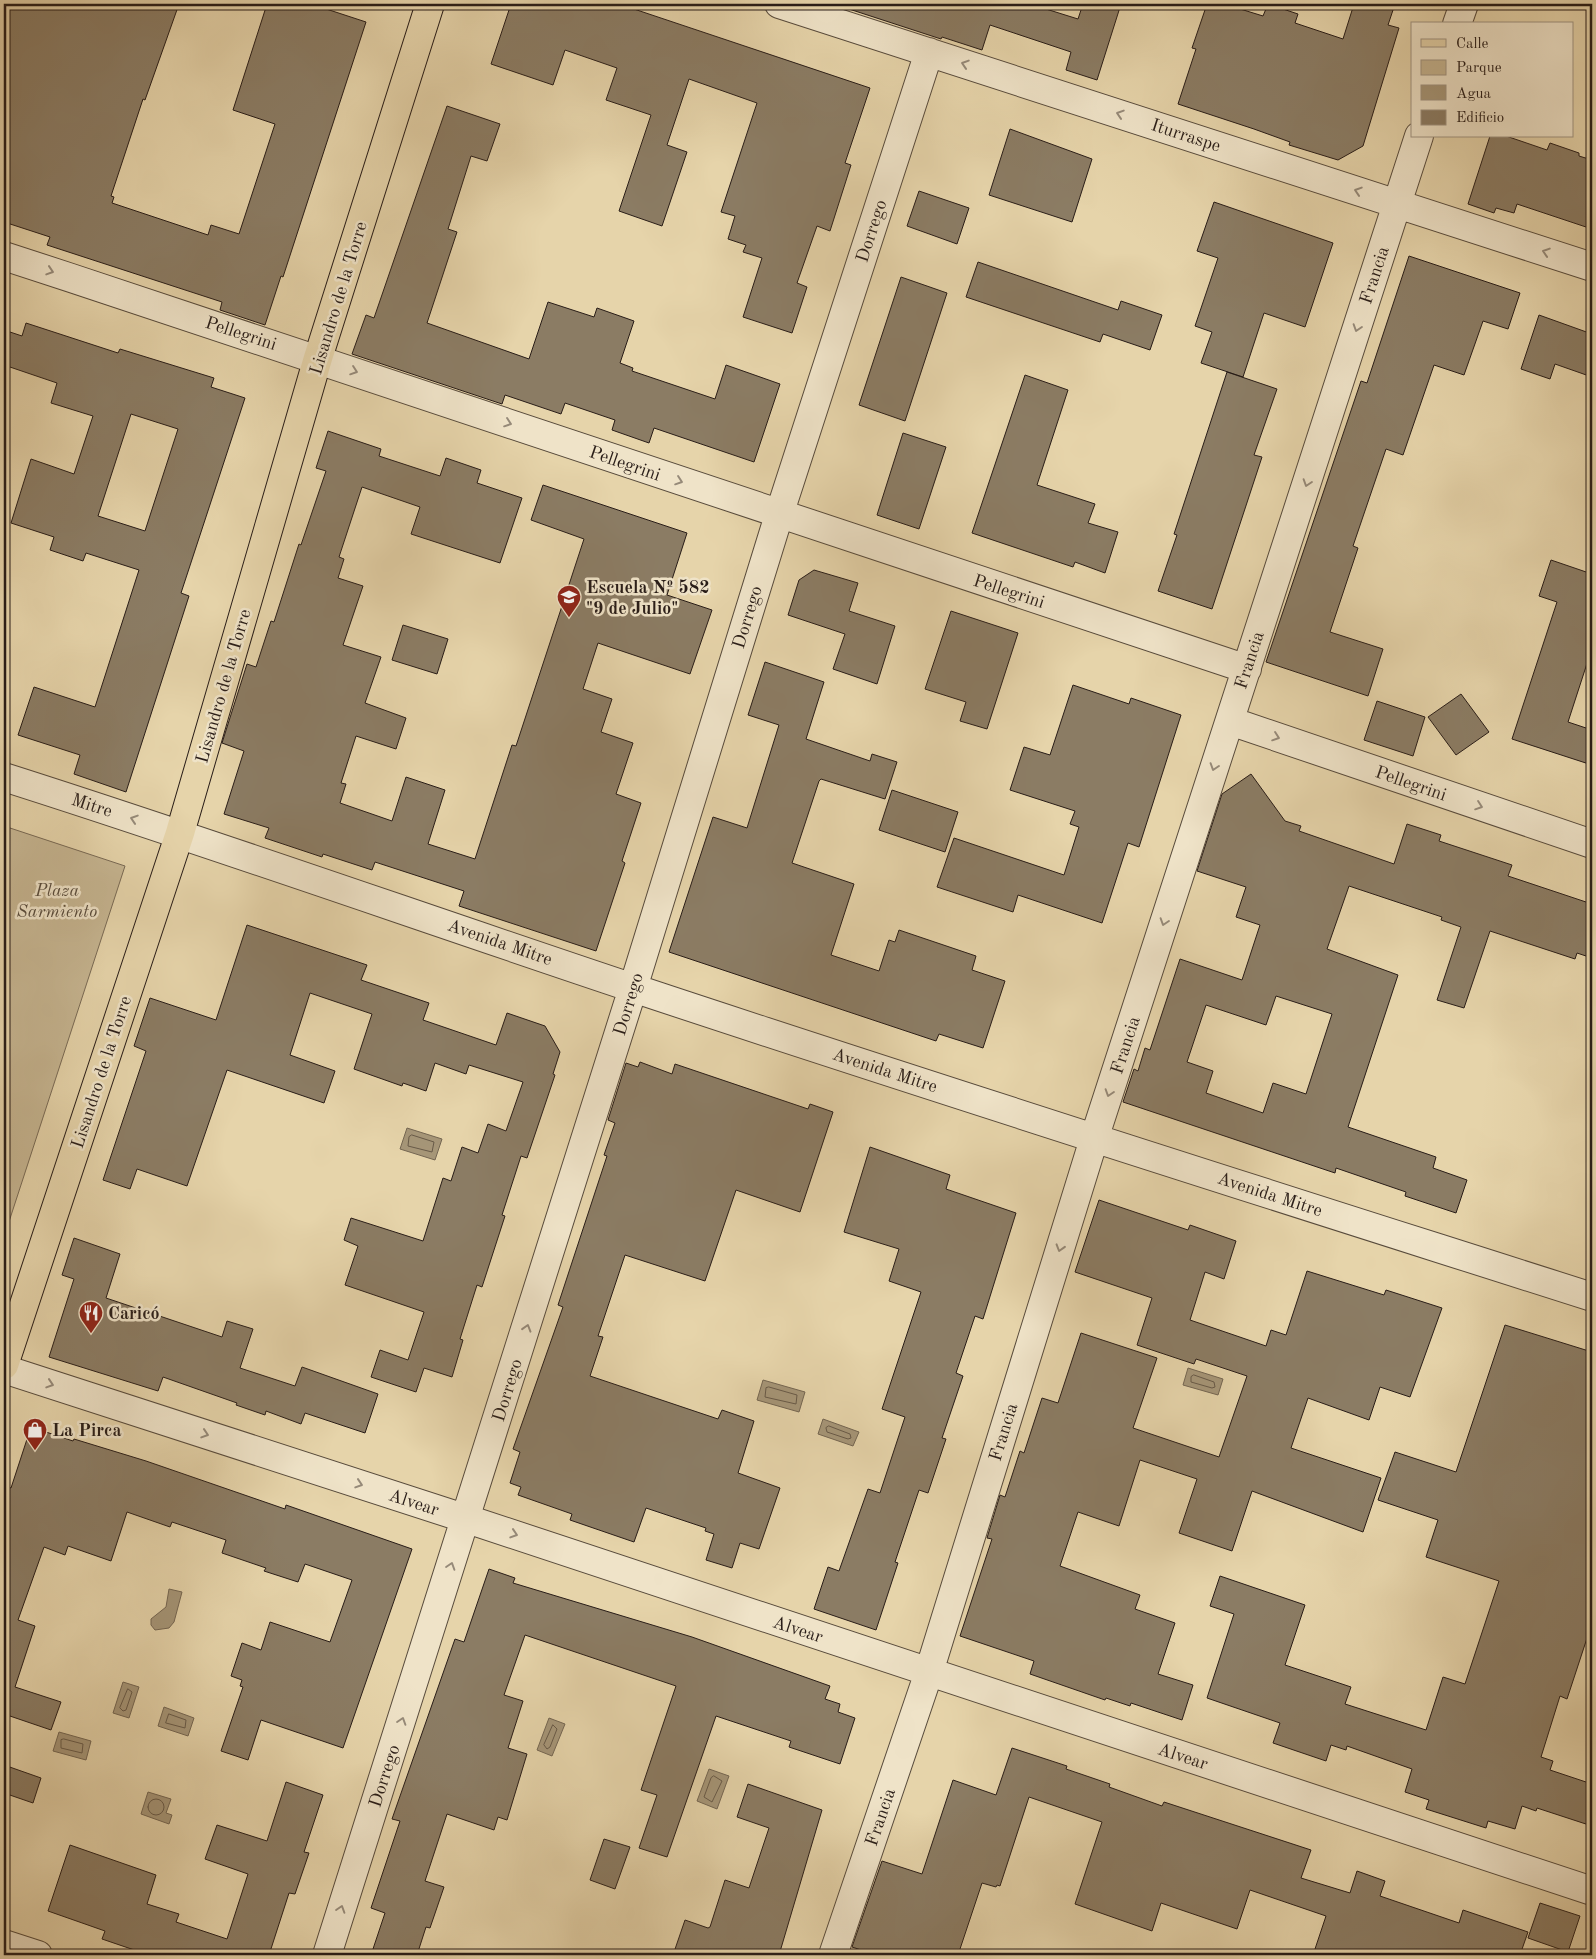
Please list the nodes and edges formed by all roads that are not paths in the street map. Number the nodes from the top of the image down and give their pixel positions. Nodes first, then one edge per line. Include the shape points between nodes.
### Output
1 (430, 4) edge
2 (779, 4) edge
3 (1464, 4) edge
4 (1458, 22) edge
5 (929, 52) junction
6 (1419, 138) edge
7 (1397, 204) junction
8 (4, 256) edge
9 (1592, 267) edge
10 (318, 358) junction
11 (779, 515) junction
12 (1247, 669) junction
13 (1230, 721) junction
14 (4, 777) edge
15 (180, 833) junction
16 (1592, 844) edge
17 (633, 988) junction
18 (1094, 1139) junction
19 (1592, 1297) edge
20 (4, 1365) edge
21 (4, 1369) edge
22 (467, 1518) junction
23 (929, 1672) junction
24 (1592, 1891) edge
25 (4, 1944) edge
26 (38, 1955) edge
27 (327, 1955) edge
28 (833, 1955) edge

1 - 10 main road, Lisandro de la Torre
2 - 5 street, Iturraspe
3 - 4 street
7 -> 5 street, Iturraspe
5 - 11 street, Dorrego
6 - 7 street, Francia
9 -> 7 street, Iturraspe
7 -> 12 street, Francia
8 -> 10 street, Pellegrini
10 -> 11 street, Pellegrini
10 - 15 main road, Lisandro de la Torre
11 - 12 street, Pellegrini
11 - 17 street, Dorrego
12 - 13 street, Francia
13 -> 16 street, Pellegrini
13 -> 18 street, Francia
15 -> 14 street, Mitre
15 - 17 street, Avenida Mitre
15 - 20 main road, Lisandro de la Torre
17 - 18 street, Avenida Mitre
22 -> 17 street, Dorrego
18 - 19 street, Avenida Mitre
18 -> 23 street, Francia
21 -> 22 street, Alvear
22 -> 23 street, Alvear
27 -> 22 street, Dorrego
23 - 24 street, Alvear
23 - 28 street, Francia
25 - 26 street

